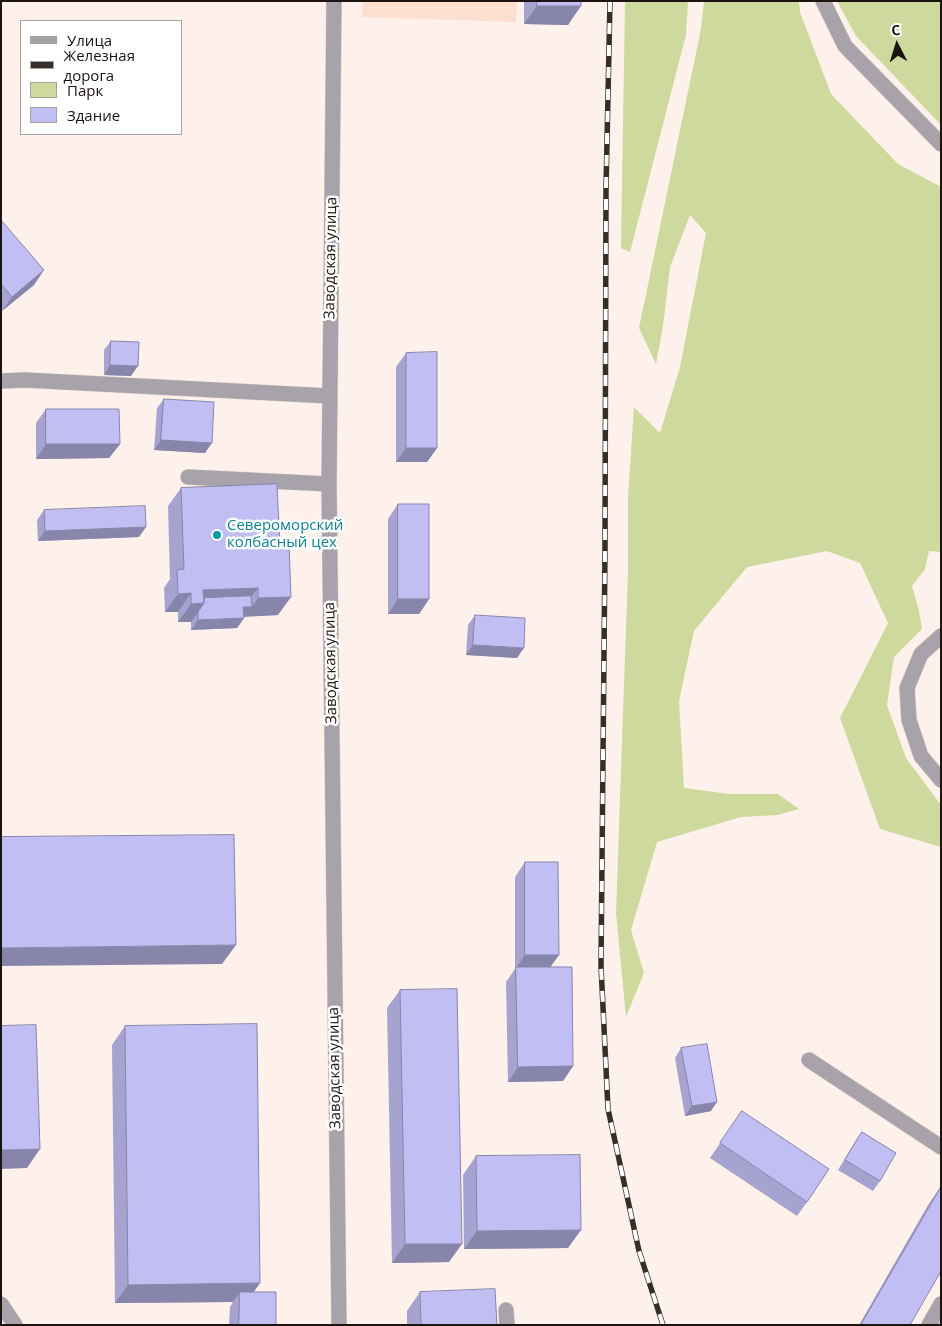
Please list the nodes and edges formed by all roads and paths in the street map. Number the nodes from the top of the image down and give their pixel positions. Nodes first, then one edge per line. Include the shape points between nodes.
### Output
1 (334, 1) edge
2 (822, 1) edge
3 (941, 144) edge
4 (1, 381) edge
5 (330, 396) junction
6 (188, 477) dead end
7 (329, 484) junction
8 (941, 636) edge
9 (941, 780) edge
10 (809, 1060) dead end
11 (941, 1147) edge
12 (1, 1304) edge
13 (941, 1304) edge
14 (15, 1325) edge
15 (339, 1325) edge
16 (929, 1325) edge

1 - 5 street, Заводская улица
2 - 3 street via 845,46
4 - 5 street
5 - 7 street, Заводская улица
6 - 7 street
7 - 15 street, Заводская улица
8 - 9 street via 921,654 907,688 909,720 921,756
10 - 11 street
12 - 14 street
13 - 16 street

